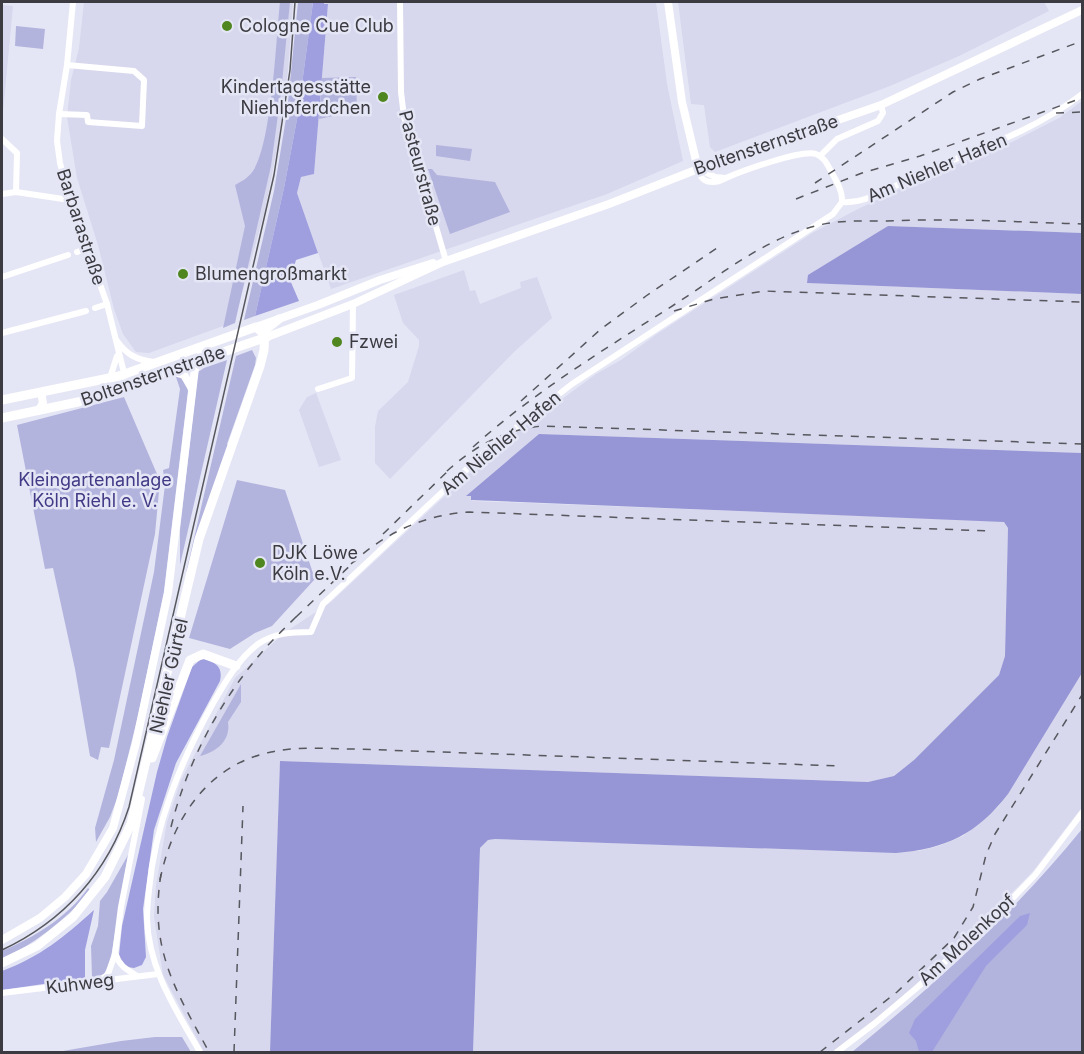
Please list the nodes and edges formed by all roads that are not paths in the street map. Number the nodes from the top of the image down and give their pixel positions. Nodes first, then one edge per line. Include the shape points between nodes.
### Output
1 (73, 2) edge
2 (400, 2) edge
3 (668, 2) edge
4 (1083, 10) edge
5 (67, 65) junction
6 (1083, 94) edge
7 (881, 105) junction
8 (59, 114) junction
9 (2, 139) edge
10 (820, 156) junction
11 (698, 169) junction
12 (16, 192) junction
13 (2, 194) edge
14 (70, 200) junction
15 (842, 202) junction
16 (88, 248) junction
17 (77, 252) dead end
18 (68, 255) dead end
19 (444, 262) junction
20 (2, 277) edge
21 (106, 304) junction
22 (353, 304) junction
23 (95, 308) dead end
24 (86, 311) dead end
25 (279, 319) junction
26 (256, 327) junction
27 (2, 333) edge
28 (265, 336) junction
29 (115, 338) junction
30 (210, 344) junction
31 (118, 352) junction
32 (157, 362) junction
33 (196, 364) junction
34 (167, 370) junction
35 (124, 374) junction
36 (110, 378) junction
37 (127, 385) junction
38 (192, 389) junction
39 (318, 389) dead end
40 (41, 392) junction
41 (2, 400) edge
42 (38, 411) junction
43 (2, 418) edge
44 (236, 666) junction
45 (148, 766) junction
46 (141, 799) junction
47 (1083, 813) edge
48 (106, 879) junction
49 (2, 940) edge
50 (115, 954) junction
51 (2, 965) edge
52 (158, 974) junction
53 (138, 976) junction
54 (100, 981) junction
55 (2, 993) edge
56 (200, 1053) edge
57 (837, 1053) edge

1 - 5 street, Barbarastraße
2 - 19 street, Pasteurstraße via 400,92 404,117
3 - 11 main road via 682,102
4 - 7 main road, Boltensternstraße
5 - 8 street, Barbarastraße
5 - 8 street via 134,72 140,76 144,84 142,126 88,122 87,115
6 - 15 street, Am Niehler Hafen via 1010,137 857,202
7 - 10 street via 883,113 878,121 837,140
7 - 11 main road, Boltensternstraße
8 - 14 street, Barbarastraße via 57,141
9 - 12 street via 17,153
10 - 11 street via 797,154 715,182 699,177
10 - 15 street via 839,188
11 - 19 main road, Boltensternstraße
12 - 13 street
12 - 14 street
14 - 16 street, Barbarastraße
15 - 44 street, Am Niehler Hafen via 833,214 572,384 485,452 394,536 323,604 311,632 278,635 258,644
16 - 17 street
16 - 21 street, Barbarastraße
18 - 20 street
19 - 22 main road, Boltensternstraße
19 - 25 main road, Boltensternstraße via 380,280
21 - 23 street
21 - 29 street, Barbarastraße
22 - 28 main road, Boltensternstraße
22 - 39 street via 352,378
24 - 27 street
25 - 26 main road, Boltensternstraße
25 - 28 main road via 269,325
26 - 28 main road
26 - 30 main road, Boltensternstraße
28 - 33 main road, Boltensternstraße
28 - 45 main road, Niehler Gürtel via 264,360 202,538
28 - 48 main road, Niehler Gürtel via 260,366 194,560 131,824
29 - 31 street, Barbarastraße
29 - 32 street via 136,359
30 - 32 main road, Boltensternstraße
30 - 33 main road
31 - 35 street, Barbarastraße
31 - 36 street, Barbarastraße
32 - 35 main road, Boltensternstraße
33 - 34 main road, Boltensternstraße
33 - 38 main road, Niehler Gürtel
34 - 37 main road, Boltensternstraße
34 - 38 main road via 184,375
35 - 36 main road, Boltensternstraße
35 - 37 street, Barbarastraße
36 - 40 main road, Boltensternstraße
37 - 42 main road, Boltensternstraße
38 - 49 main road, Niehler Gürtel via 168,593 113,828 86,874 49,912
40 - 41 main road, Boltensternstraße
40 - 42 main road via 43,403
42 - 43 main road, Boltensternstraße
44 - 45 main road via 203,654 190,660
44 - 52 street, Am Niehler Hafen via 195,736 161,823 147,918
45 - 46 main road, Niehler Gürtel
46 - 48 main road, Niehler Gürtel via 124,848
46 - 50 street
47 - 57 street, Am Molenkopf via 1006,905 936,971
48 - 51 main road, Niehler Gürtel via 52,940
50 - 53 street via 124,968
50 - 54 street via 108,974
52 - 53 street, Kuhweg
52 - 56 street
53 - 54 street, Kuhweg
54 - 55 street, Kuhweg

